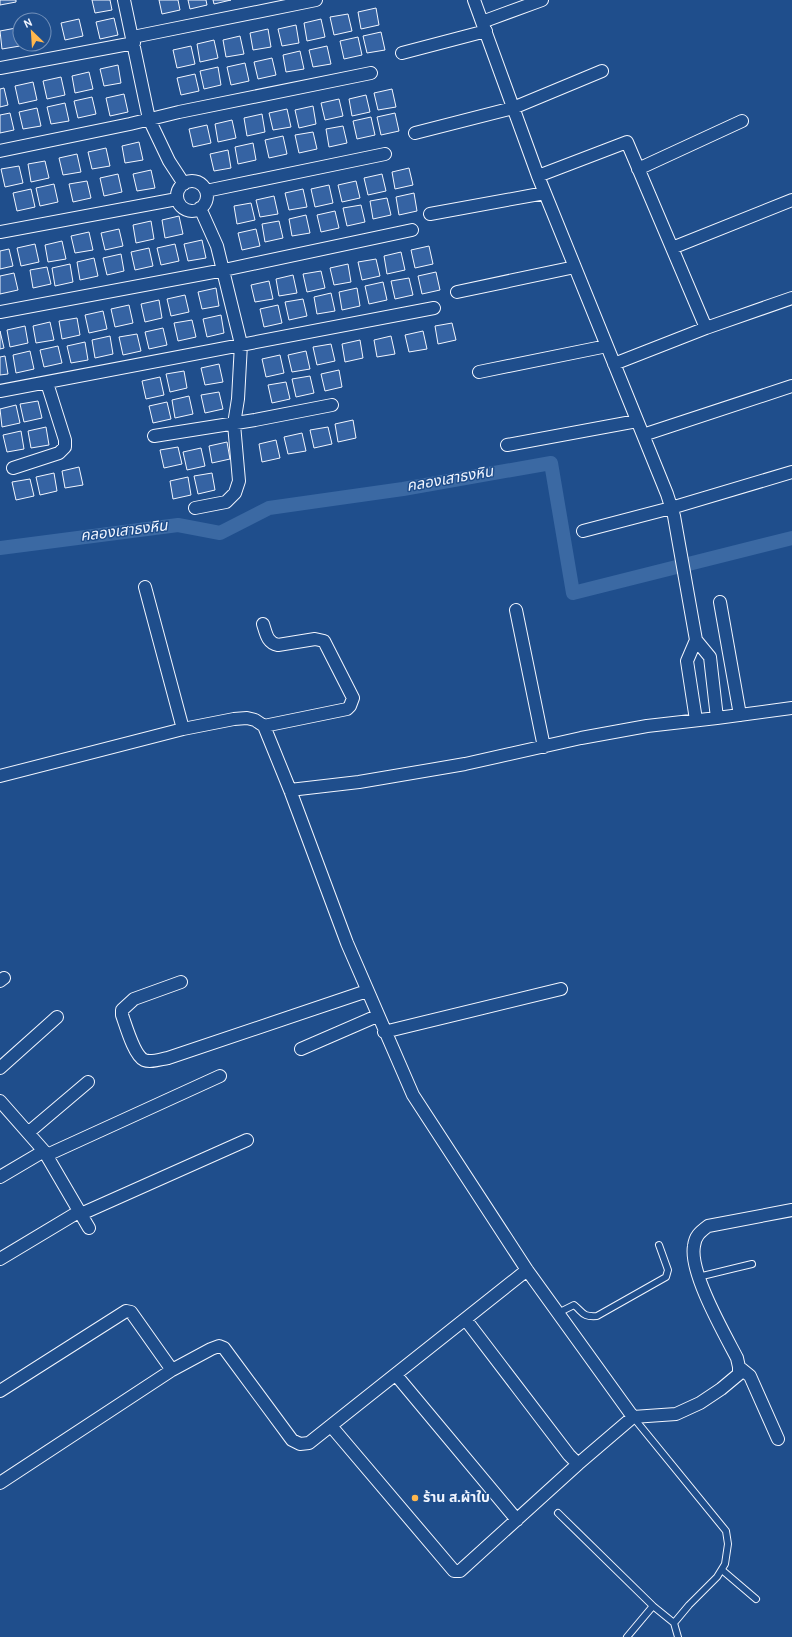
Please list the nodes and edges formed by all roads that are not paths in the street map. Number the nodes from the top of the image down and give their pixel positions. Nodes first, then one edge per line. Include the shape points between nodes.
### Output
1 (124, 0) edge
2 (316, 0) edge
3 (474, 0) edge
4 (542, 0) edge
5 (484, 26) junction
6 (133, 40) junction
7 (402, 53) dead end
8 (0, 68) edge
9 (602, 71) dead end
10 (372, 73) dead end
11 (513, 108) junction
12 (149, 119) junction
13 (742, 121) dead end
14 (416, 132) dead end
15 (0, 151) edge
16 (386, 154) dead end
17 (638, 168) junction
18 (538, 176) junction
19 (184, 184) junction
20 (206, 191) junction
21 (545, 193) junction
22 (177, 199) junction
23 (792, 200) edge
24 (200, 208) junction
25 (430, 214) dead end
26 (412, 230) dead end
27 (0, 232) edge
28 (672, 248) junction
29 (575, 267) junction
30 (224, 270) junction
31 (457, 292) dead end
32 (792, 298) edge
33 (434, 308) dead end
34 (0, 312) edge
35 (706, 328) junction
36 (240, 344) junction
37 (607, 346) junction
38 (614, 364) junction
39 (479, 372) dead end
40 (47, 383) junction
41 (792, 386) edge
42 (0, 391) edge
43 (332, 405) dead end
44 (637, 420) junction
45 (234, 424) junction
46 (643, 435) junction
47 (154, 436) dead end
48 (507, 445) dead end
49 (13, 468) dead end
50 (792, 472) edge
51 (195, 508) dead end
52 (671, 508) junction
53 (582, 531) dead end
54 (145, 587) dead end
55 (720, 602) dead end
56 (516, 610) dead end
57 (263, 624) dead end
58 (696, 640) junction
59 (792, 708) edge
60 (740, 715) junction
61 (717, 718) junction
62 (696, 720) junction
63 (264, 726) junction
64 (183, 729) junction
65 (544, 746) junction
66 (0, 776) edge
67 (290, 790) junction
68 (181, 982) dead end
69 (561, 989) dead end
70 (367, 991) junction
71 (378, 1016) junction
72 (57, 1017) dead end
73 (384, 1032) junction
74 (301, 1049) dead end
75 (0, 1068) edge
76 (220, 1076) dead end
77 (88, 1082) dead end
78 (0, 1100) edge
79 (29, 1132) junction
80 (247, 1140) dead end
81 (46, 1153) junction
82 (0, 1177) edge
83 (792, 1210) edge
84 (81, 1212) junction
85 (89, 1228) dead end
86 (659, 1245) dead end
87 (0, 1259) edge
88 (752, 1264) dead end
89 (527, 1270) junction
90 (698, 1277) junction
91 (558, 1313) junction
92 (466, 1320) junction
93 (739, 1367) junction
94 (172, 1370) junction
95 (396, 1374) junction
96 (0, 1391) edge
97 (633, 1417) junction
98 (331, 1426) junction
99 (778, 1439) dead end
100 (578, 1464) junction
101 (0, 1483) edge
102 (558, 1513) dead end
103 (516, 1520) junction
104 (722, 1570) junction
105 (756, 1599) dead end
106 (653, 1606) junction
107 (674, 1623) junction
108 (627, 1637) edge
109 (678, 1637) edge

1 - 6 street
2 - 6 street
3 - 5 street
4 - 5 street
5 - 7 street
5 - 11 street
6 - 8 street
6 - 12 street
9 - 11 street
10 - 12 street
11 - 14 street
11 - 18 street
12 - 15 street
12 - 19 street via 169,161
13 - 17 street
16 - 20 street
17 - 18 street via 627,142
17 - 28 street
18 - 21 street
19 - 20 street via 199,183
19 - 22 street
20 - 24 street via 205,203
21 - 25 street
21 - 29 street
22 - 24 street via 189,210
22 - 27 street
23 - 28 street
24 - 30 street via 217,246
26 - 30 street
28 - 35 street
29 - 31 street
29 - 37 street
30 - 34 street
30 - 36 street
32 - 35 street
33 - 36 street
35 - 38 street
36 - 40 street
36 - 45 street via 238,399
37 - 38 street
37 - 39 street
38 - 44 street
40 - 42 street
40 - 49 street via 65,440 64,447 59,453
41 - 46 street
43 - 45 street
44 - 46 street
44 - 48 street
45 - 47 street
45 - 51 street via 239,481 235,493 226,502
46 - 52 street
50 - 52 street
52 - 53 street
52 - 58 street
54 - 64 street
55 - 60 street
56 - 65 street
57 - 63 street via 269,641 278,646 315,639 324,641 353,698 347,708
58 - 61 street via 710,657
58 - 62 street via 687,660
59 - 60 street
60 - 61 street
61 - 62 street
62 - 65 street via 647,726
63 - 64 street via 247,718
63 - 67 street
64 - 66 street
65 - 67 street via 411,774
67 - 70 street
68 - 70 street via 134,999 122,1010 134,1048 144,1060 168,1058
69 - 73 street
70 - 71 street
71 - 73 street
71 - 74 street
72 - 75 street
73 - 89 street via 413,1096
76 - 81 street
77 - 79 street
78 - 79 street
79 - 81 street
80 - 84 street
81 - 82 street
81 - 84 street
83 - 90 street via 708,1226 698,1233 694,1246
84 - 85 street
84 - 87 street
86 - 91 lane via 668,1270 666,1277 597,1316 584,1315 574,1305
88 - 90 lane
89 - 91 street
89 - 92 street
90 - 93 street
91 - 97 street
92 - 95 street
92 - 100 street
93 - 97 street via 739,1374 700,1404 676,1414
93 - 99 street via 750,1376
94 - 96 street via 131,1312 126,1311
94 - 98 street via 210,1349 218,1346 224,1348 292,1440 300,1444 309,1443
94 - 101 street
95 - 98 street
95 - 103 street
97 - 100 street
97 - 104 lane via 726,1531 727,1554
98 - 103 street via 454,1571 460,1571
100 - 103 street
102 - 106 lane
104 - 105 lane
104 - 107 lane
106 - 107 lane
106 - 108 lane
107 - 109 lane

